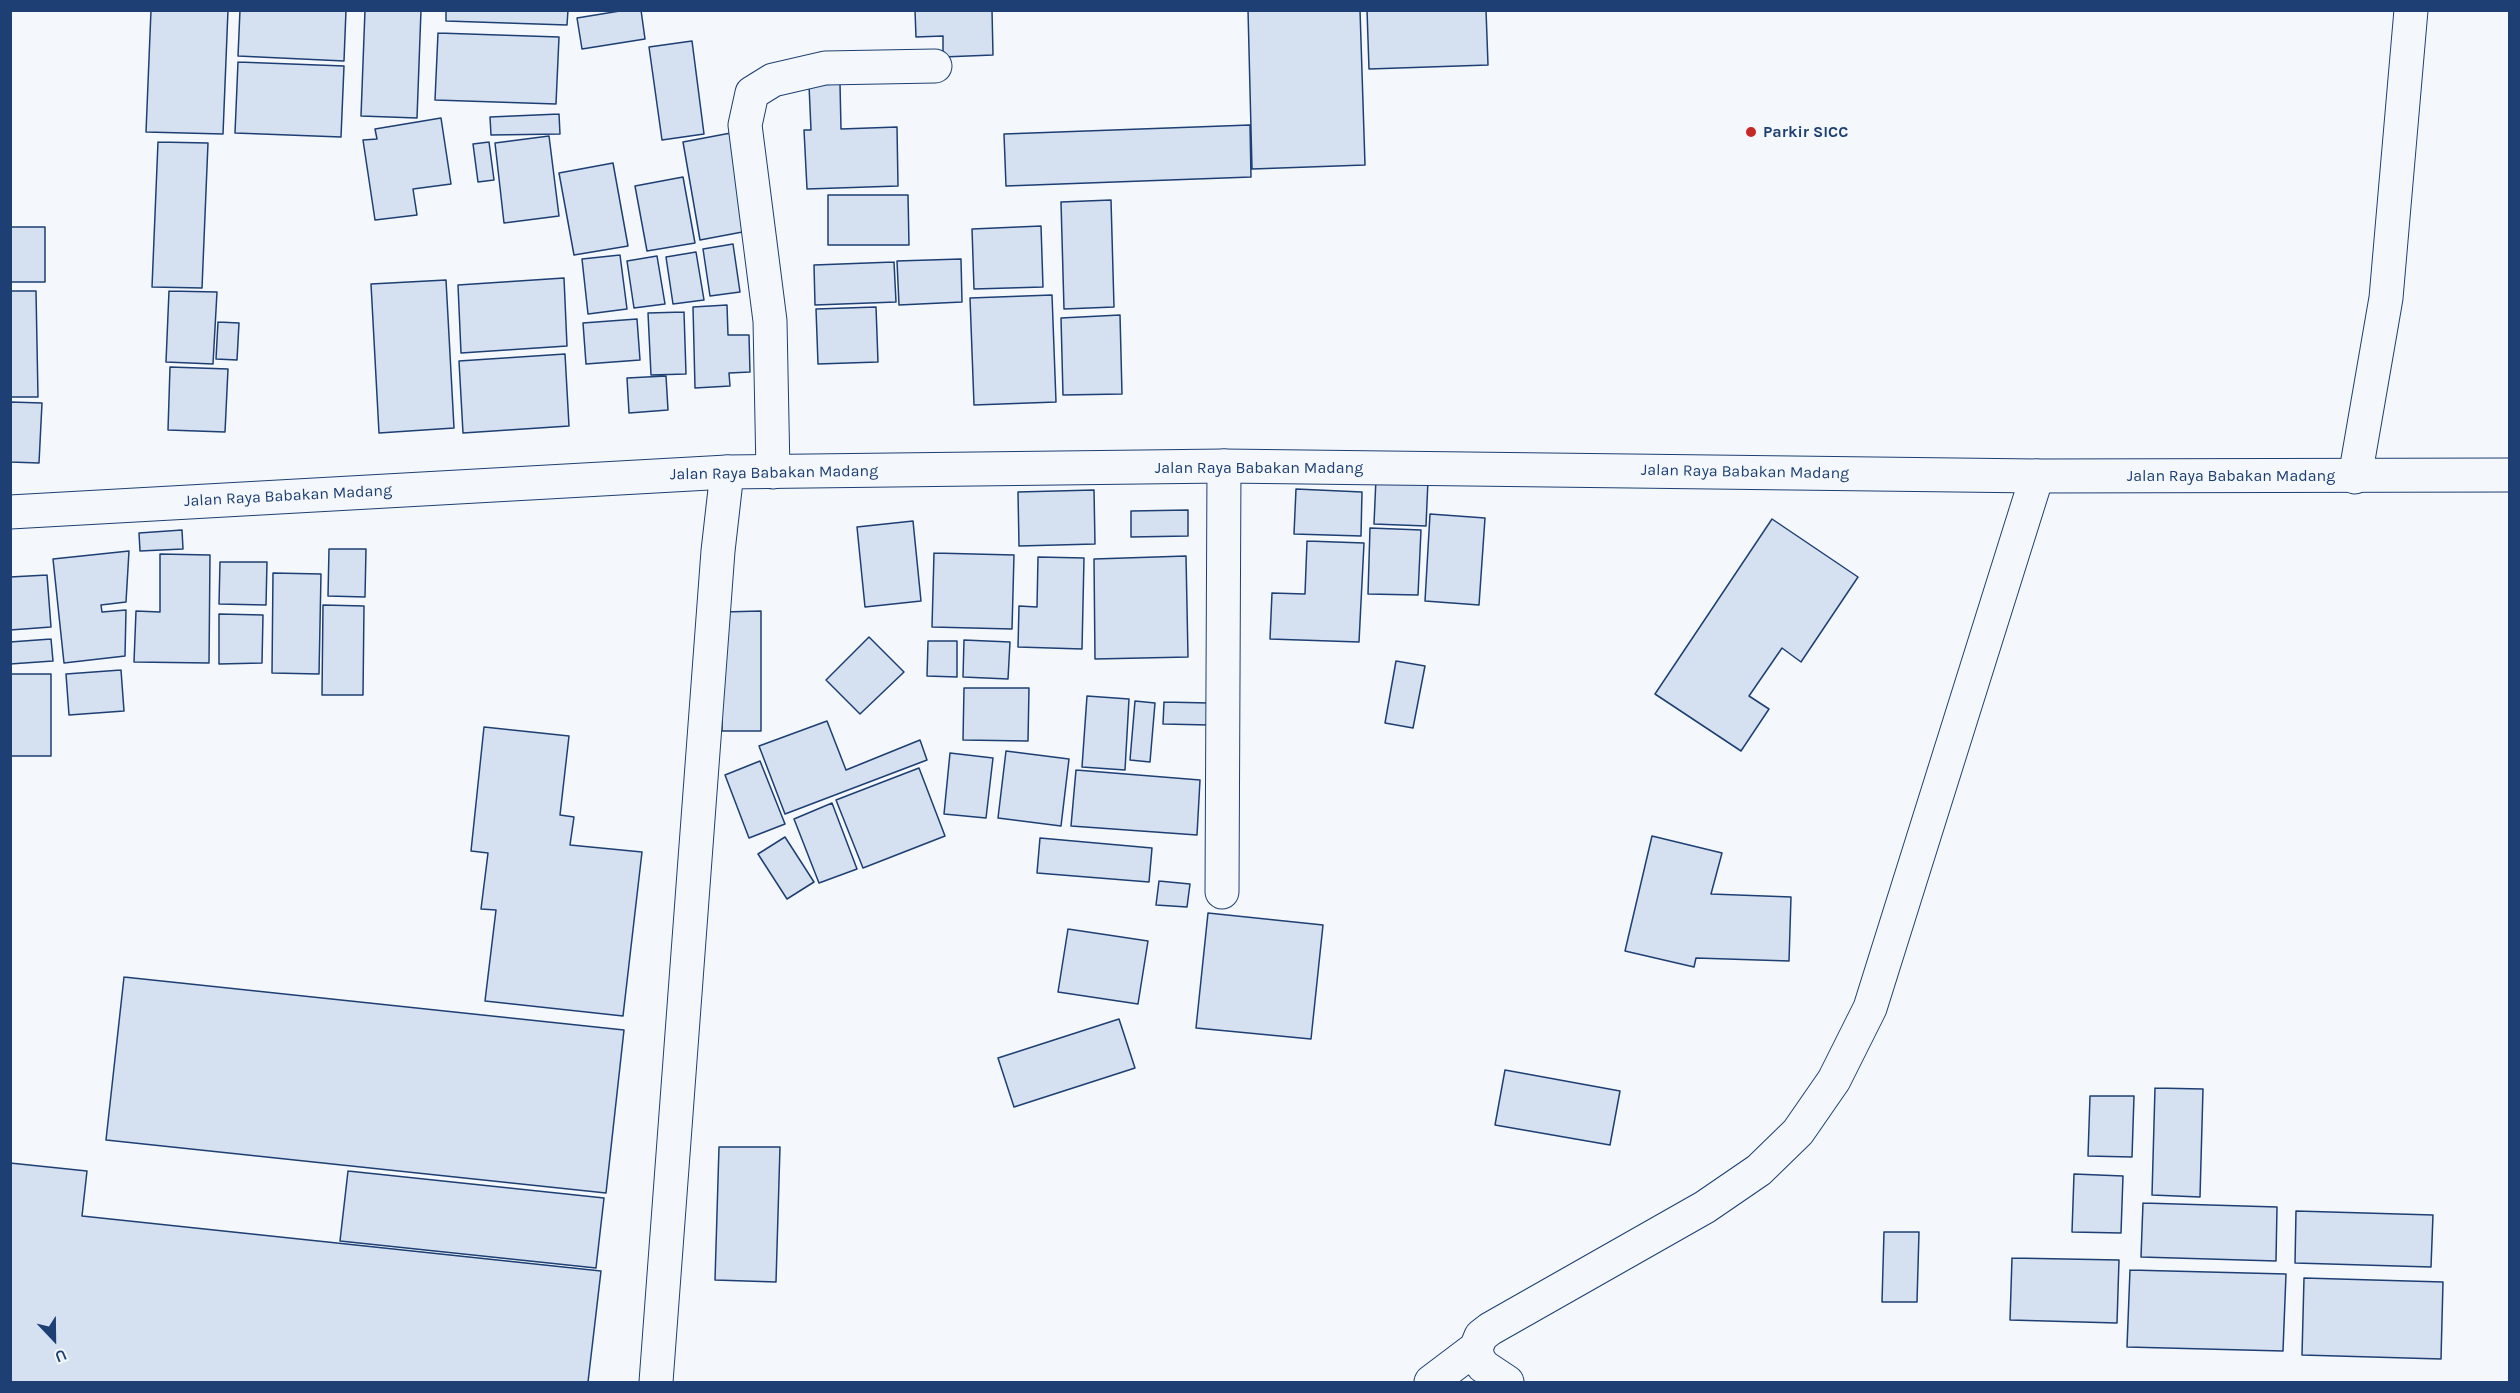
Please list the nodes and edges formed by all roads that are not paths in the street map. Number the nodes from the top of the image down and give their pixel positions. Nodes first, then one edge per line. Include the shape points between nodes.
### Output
1 (2411, 10) edge
2 (935, 66) dead end
3 (1224, 466) junction
4 (727, 472) junction
5 (773, 472) junction
6 (2510, 475) edge
7 (2037, 476) junction
8 (2355, 477) junction
9 (10, 512) edge
10 (1222, 892) dead end
11 (1476, 1348) junction
12 (656, 1383) edge
13 (1431, 1383) edge
14 (1507, 1383) edge

1 - 8 main road via 2386,298
2 - 5 main road via 825,68 773,80 752,93 745,125 770,321
3 - 5 main road, Jalan Raya Babakan Madang
3 - 7 main road, Jalan Raya Babakan Madang
3 - 10 main road
4 - 5 main road, Jalan Raya Babakan Madang
4 - 9 main road, Jalan Raya Babakan Madang
4 - 12 main road
6 - 8 main road, Jalan Raya Babakan Madang
7 - 8 main road, Jalan Raya Babakan Madang
7 - 11 main road via 1870,1008 1834,1080 1798,1132 1759,1170 1706,1208 1490,1329 1477,1341
11 - 13 main road
11 - 14 main road via 1483,1366

